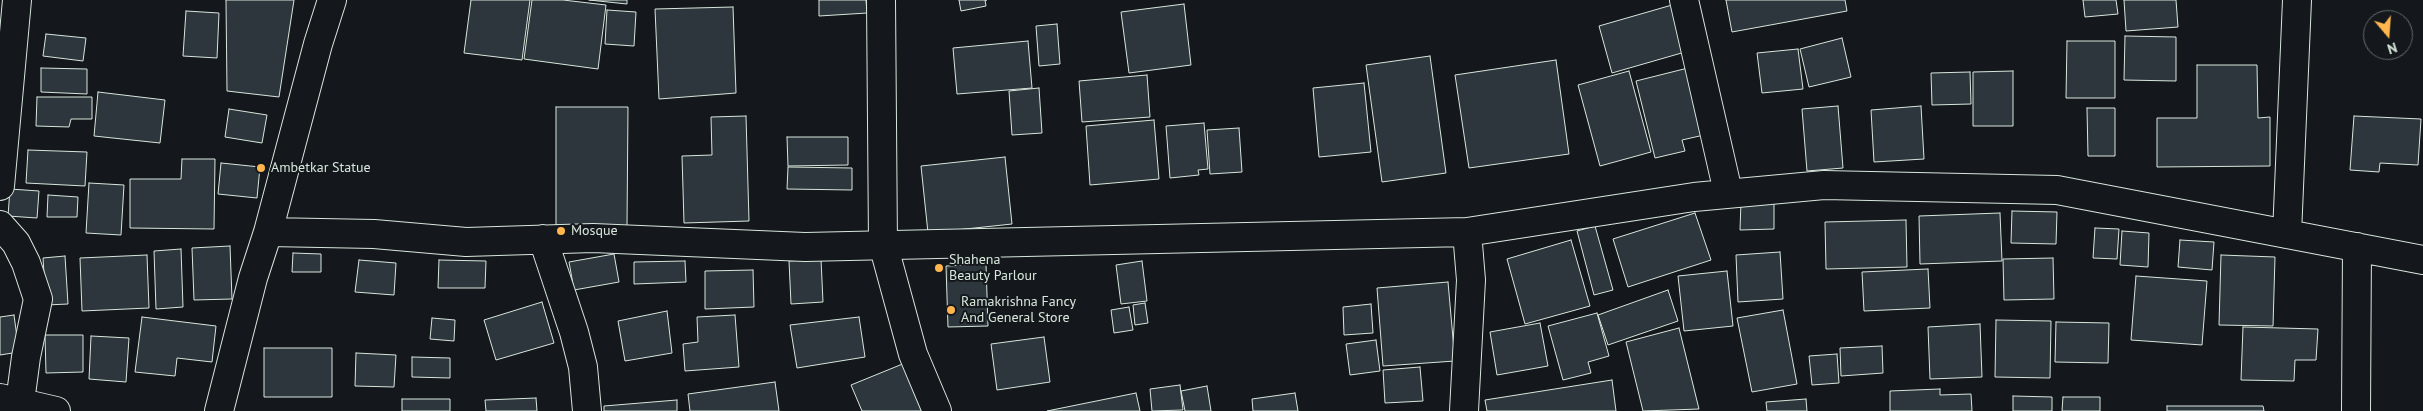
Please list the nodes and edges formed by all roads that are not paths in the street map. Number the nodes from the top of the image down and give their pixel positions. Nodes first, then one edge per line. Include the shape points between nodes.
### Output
1 (17, 0) edge
2 (332, 0) edge
3 (881, 0) edge
4 (1684, 0) edge
5 (2297, 0) edge
6 (0, 186) edge
7 (1728, 192) junction
8 (0, 225) edge
9 (268, 232) junction
10 (1467, 232) junction
11 (2287, 234) junction
12 (543, 239) junction
13 (883, 244) junction
14 (2357, 246) junction
15 (2423, 260) edge
16 (10, 400) edge
17 (56, 411) edge
18 (220, 411) edge
19 (588, 411) edge
20 (937, 411) edge
21 (1464, 411) edge
22 (2356, 411) edge

1 - 6 street
2 - 9 street
3 - 13 street
4 - 7 street
5 - 11 street
7 - 10 street
7 - 11 street via 1824,185 2057,190
8 - 16 street via 16,243 38,299 26,357
9 - 12 street via 374,234 466,242
9 - 18 street via 238,331
10 - 13 street
10 - 21 street via 1471,280
11 - 14 street
12 - 13 street via 593,238 805,247
12 - 19 street via 574,332 583,367
13 - 20 street via 913,354
14 - 15 street
14 - 22 street
16 - 17 street

